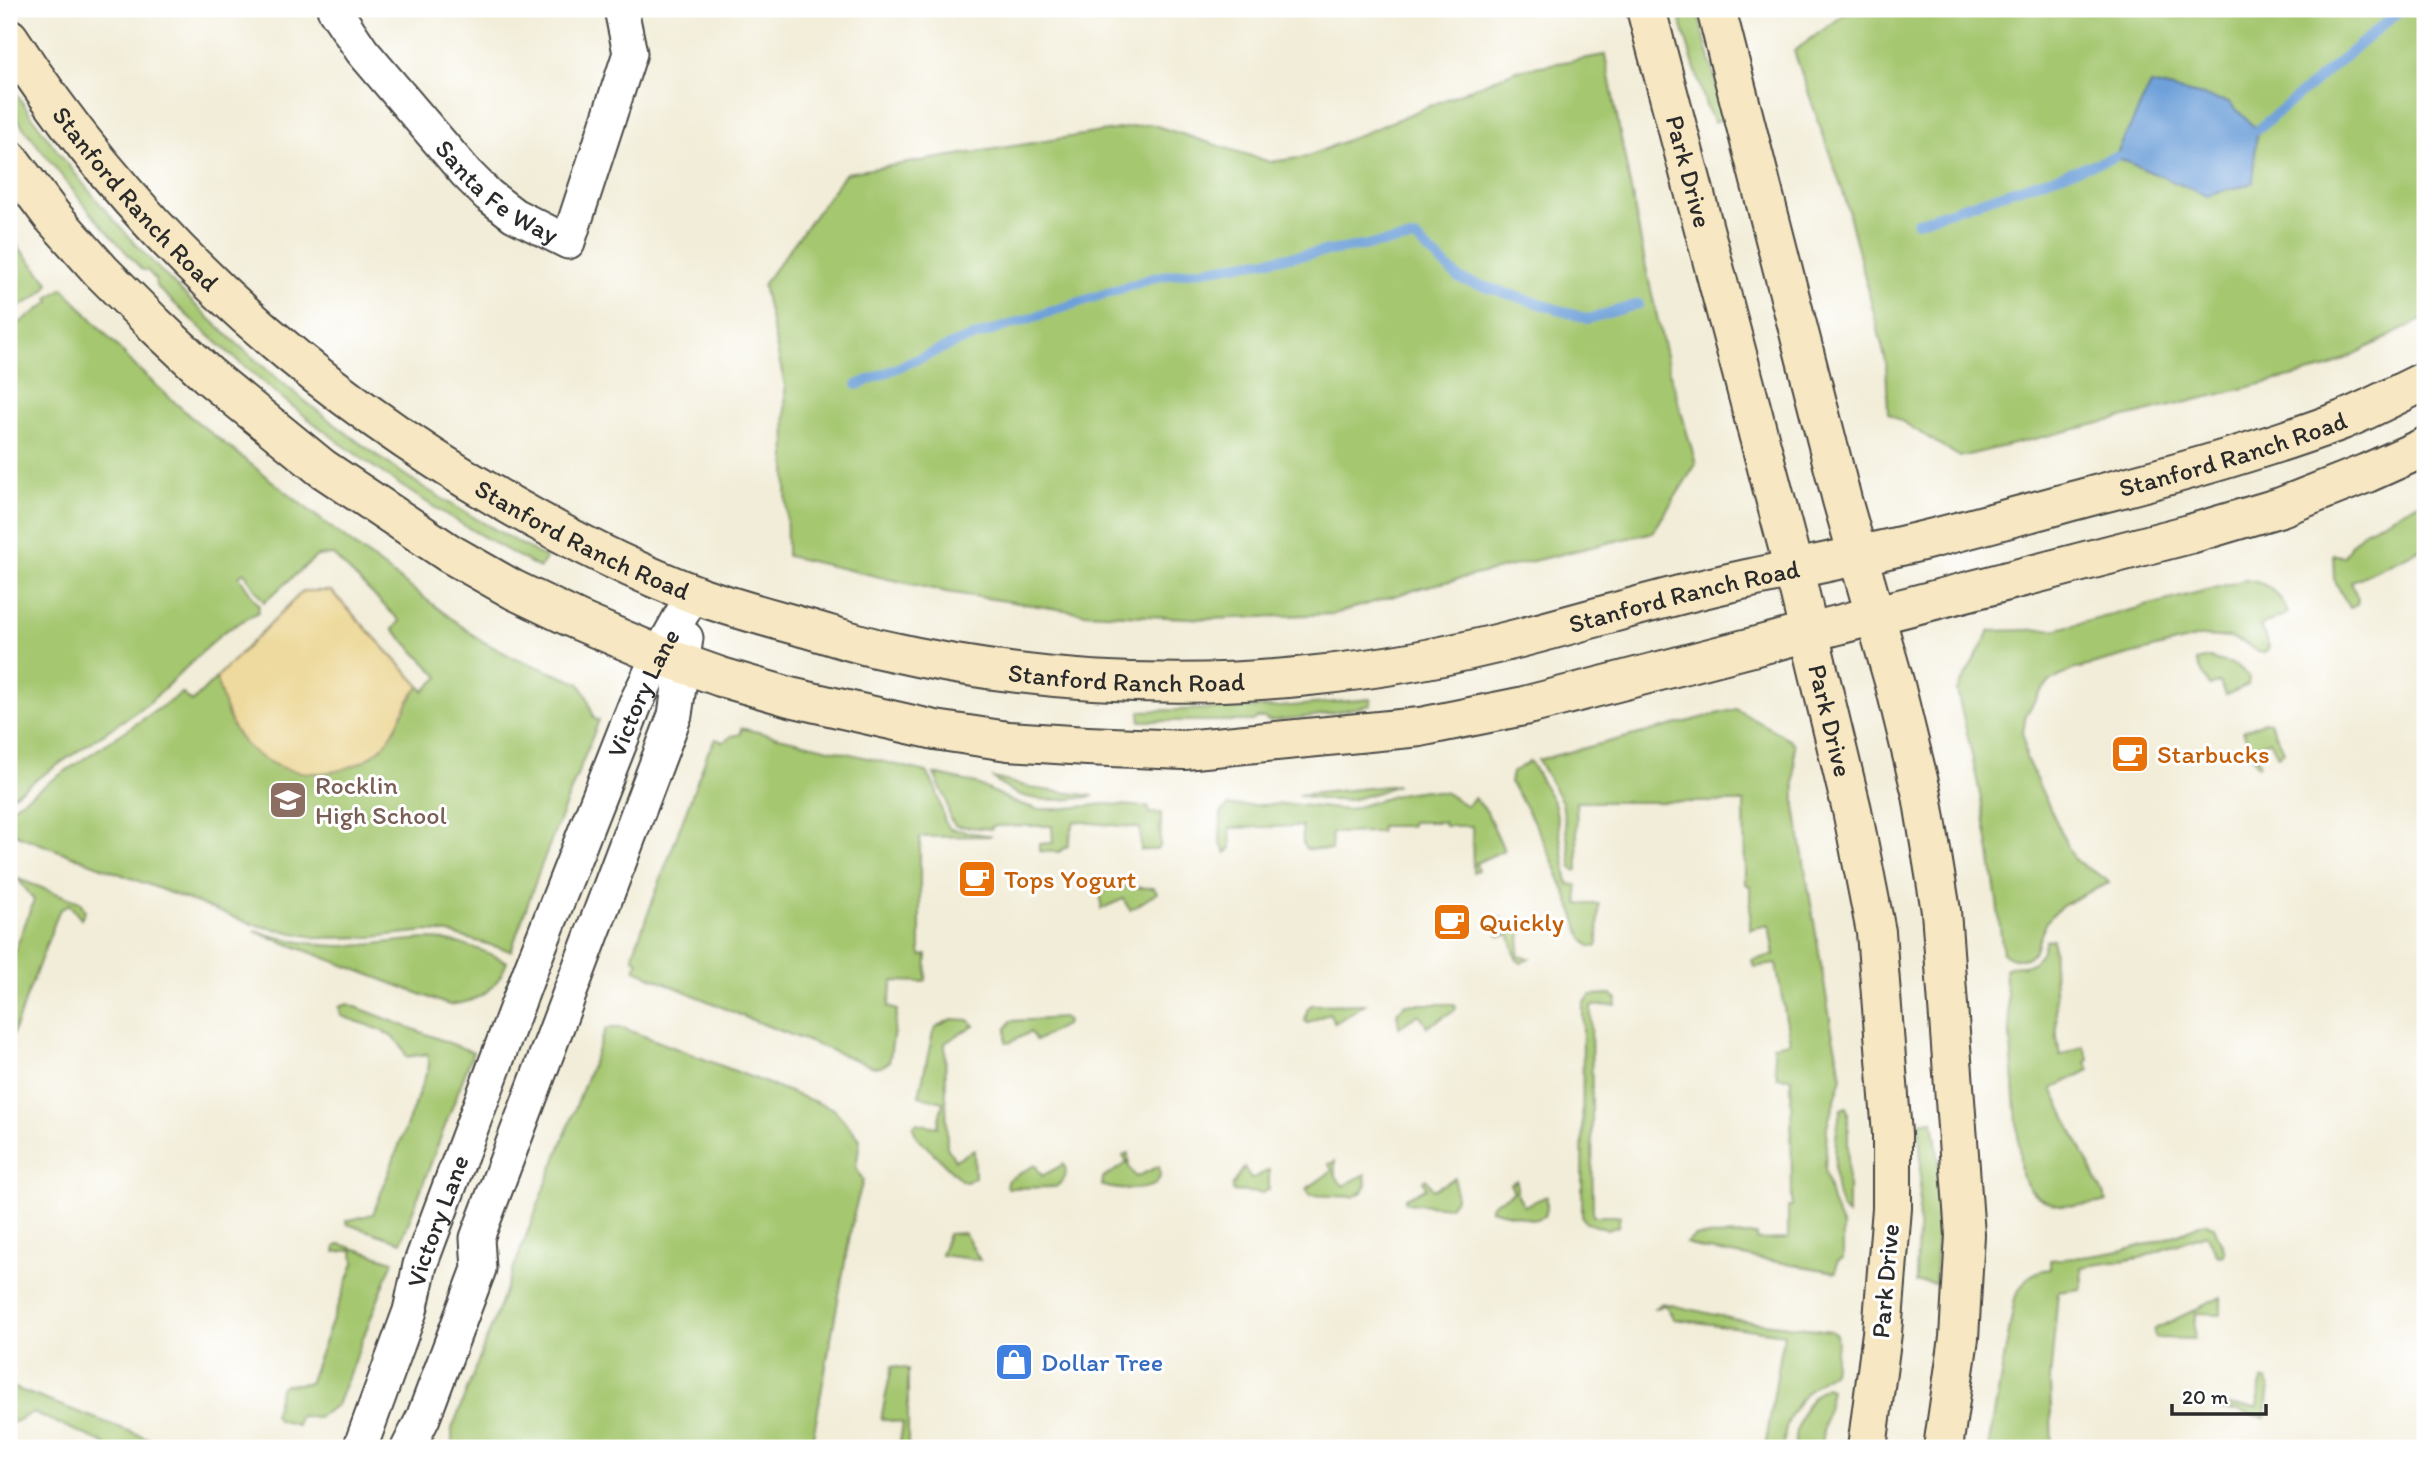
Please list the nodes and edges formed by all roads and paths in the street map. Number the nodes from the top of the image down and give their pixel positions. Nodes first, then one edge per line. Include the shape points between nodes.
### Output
1 (334, 9) edge
2 (621, 9) edge
3 (1646, 9) edge
4 (1716, 9) edge
5 (9, 38) edge
6 (9, 159) edge
7 (2425, 381) edge
8 (2425, 447) edge
9 (1857, 556) junction
10 (1794, 570) junction
11 (693, 594) junction
12 (1875, 615) junction
13 (1807, 632) junction
14 (671, 659) junction
15 (360, 1448) edge
16 (408, 1448) edge
17 (1867, 1448) edge
18 (1943, 1448) edge

1 - 2 street, Santa Fe Way via 362,51 474,181 514,215 568,242 630,53
3 - 10 main road, Park Drive
4 - 9 main road
5 - 11 main road, Stanford Ranch Road via 104,170 149,222 306,366 371,418 481,488 606,556
6 - 14 main road via 52,216 155,325 208,375 322,468 438,546 514,590
7 - 9 main road, Stanford Ranch Road via 2344,419 2169,476
8 - 12 main road via 2255,515
9 - 10 main road, Stanford Ranch Road
9 - 12 main road
10 - 11 main road, Stanford Ranch Road via 1444,656 1303,677 1232,681 1089,680 947,662 878,648
10 - 13 main road, Park Drive
11 - 14 street, Victory Lane
12 - 13 main road
12 - 18 main road via 1922,795 1941,911 1965,1235 1959,1338
13 - 14 main road via 1524,706 1420,727 1184,750 1008,741 935,730 790,697
13 - 17 main road, Park Drive via 1852,810 1876,932 1888,1062 1892,1208
14 - 15 street, Victory Lane via 635,705 532,966 421,1265 410,1311
14 - 16 street, Victory Lane via 675,715 477,1238 479,1269

